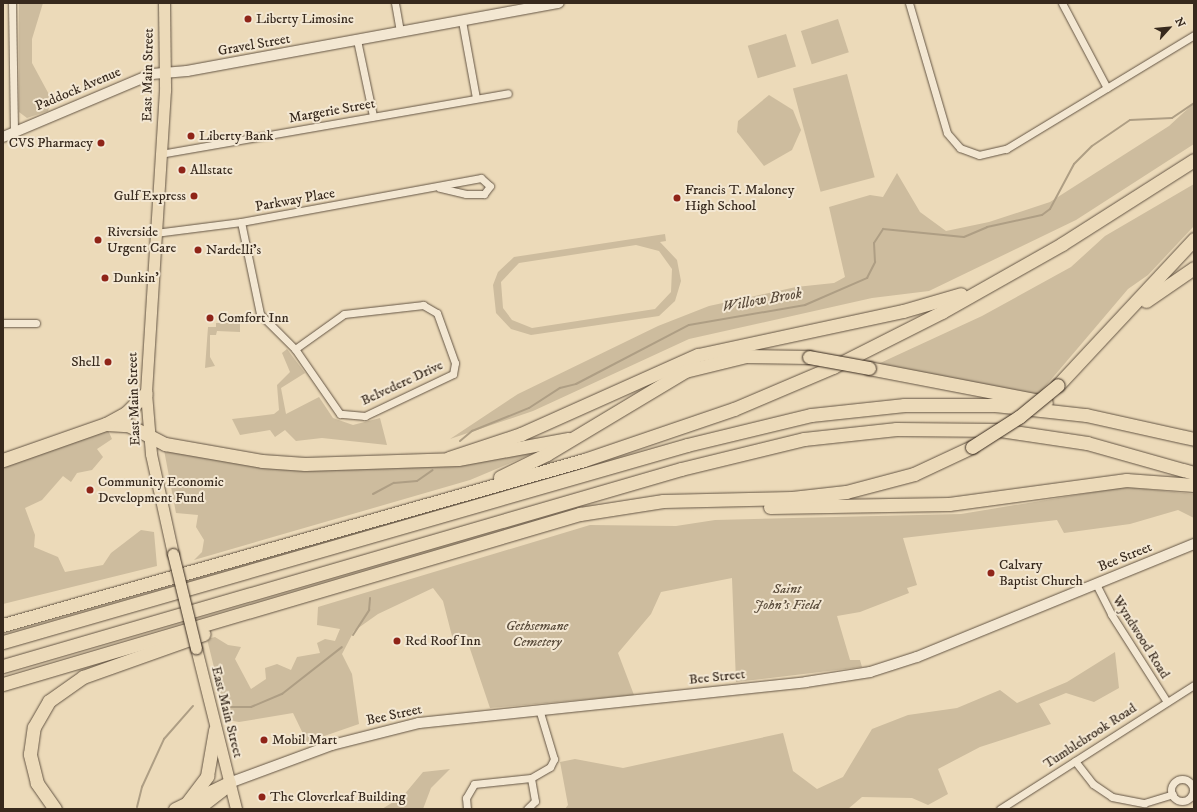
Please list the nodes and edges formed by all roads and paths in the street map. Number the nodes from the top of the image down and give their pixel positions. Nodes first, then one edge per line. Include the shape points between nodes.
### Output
1 (12, 3) edge
2 (164, 3) edge
3 (396, 3) edge
4 (559, 3) edge
5 (910, 3) edge
6 (1062, 3) edge
7 (462, 21) junction
8 (400, 32) junction
9 (1194, 35) edge
10 (356, 40) junction
11 (165, 72) junction
12 (1107, 88) junction
13 (508, 93) dead end
14 (476, 98) junction
15 (373, 116) junction
16 (14, 132) junction
17 (3, 137) edge
18 (160, 154) junction
19 (1194, 160) edge
20 (440, 188) junction
21 (241, 222) junction
22 (155, 233) junction
23 (1194, 239) edge
24 (1194, 268) edge
25 (1010, 275) junction
26 (3, 323) edge
27 (36, 323) dead end
28 (1111, 330) junction
29 (295, 349) junction
30 (146, 393) junction
31 (106, 424) junction
32 (1134, 425) junction
33 (149, 438) junction
34 (568, 439) junction
35 (1194, 439) edge
36 (450, 458) junction
37 (3, 460) edge
38 (1194, 473) edge
39 (1194, 485) edge
40 (441, 500) junction
41 (663, 501) junction
42 (1194, 544) edge
43 (1096, 584) junction
44 (240, 614) junction
45 (3, 625) edge
46 (3, 642) edge
47 (3, 666) edge
48 (5, 684) edge
49 (1194, 685) edge
50 (1167, 702) junction
51 (539, 710) junction
52 (215, 730) junction
53 (1075, 761) junction
54 (531, 778) junction
55 (229, 783) junction
56 (1173, 794) dead end
57 (192, 806) edge
58 (55, 809) edge
59 (175, 809) edge
60 (236, 809) edge
61 (467, 809) edge
62 (527, 809) edge
63 (1000, 809) edge

1 - 16 street
2 - 11 main road, East Main Street
3 - 8 street
4 - 7 street, Gravel Street
5 - 12 street via 943,123 952,142 970,153 988,155 1006,149
6 - 12 street
7 - 8 street, Gravel Street
7 - 14 street
8 - 10 street, Gravel Street
9 - 12 street
10 - 11 street, Gravel Street
10 - 15 street
11 - 16 street, Paddock Avenue via 148,75
11 - 18 main road, East Main Street
13 - 14 street, Margerie Street
14 - 15 street, Margerie Street
15 - 18 street, Margerie Street
16 - 17 street, Paddock Avenue
18 - 22 main road, East Main Street
19 - 25 highway
20 - 20 street, Parkway Place via 481,178 490,186 486,192 472,194
20 - 21 street, Parkway Place
21 - 22 street, Parkway Place
21 - 29 street, Belvedere Drive via 260,314
22 - 30 main road, East Main Street
23 - 28 highway
24 - 28 highway via 1164,287
25 - 36 highway via 922,307 698,355 521,434
25 - 40 highway via 853,357 734,409 610,452
26 - 27 street
28 - 41 highway, bridge via 1058,385 1019,417 972,447 914,474 846,492 786,498
29 - 29 street, Belvedere Drive via 333,408 349,417 365,416 449,378 455,369 437,313 428,306 344,314
30 - 31 highway via 126,413
30 - 33 main road, East Main Street
31 - 33 highway via 128,425
31 - 37 highway
32 - 34 highway, bridge via 1107,413 809,356 746,356 693,368 661,383
32 - 35 highway
32 - 46 highway via 1055,411 964,404 869,408 779,421
33 - 36 highway via 165,444 279,463
33 - 52 main road, East Main Street, bridge via 173,554
34 - 36 highway via 481,456
34 - 40 highway via 521,468
38 - 47 highway via 1102,446 1014,431 918,428 815,437 732,455
39 - 41 highway via 1116,481 973,501 899,506 695,506
40 - 45 highway
41 - 44 highway via 580,514
42 - 43 street, Bee Street
43 - 50 street, Wyndwood Road via 1110,614
43 - 51 street, Bee Street via 917,657 870,672 806,682
44 - 48 highway
44 - 58 highway via 216,630 83,677 53,696 36,722 30,754 37,783
49 - 50 street, Tumblebrook Road
50 - 53 street, Tumblebrook Road
51 - 54 street via 554,759 550,767
51 - 55 street, Bee Street via 389,729 271,766
52 - 55 main road, East Main Street
52 - 57 highway via 207,776
53 - 56 street via 1093,784 1112,797 1144,803
53 - 63 street, Tumblebrook Road
54 - 61 street via 474,784 466,798
54 - 62 street via 535,797
55 - 57 highway
55 - 60 main road, East Main Street
57 - 59 highway

